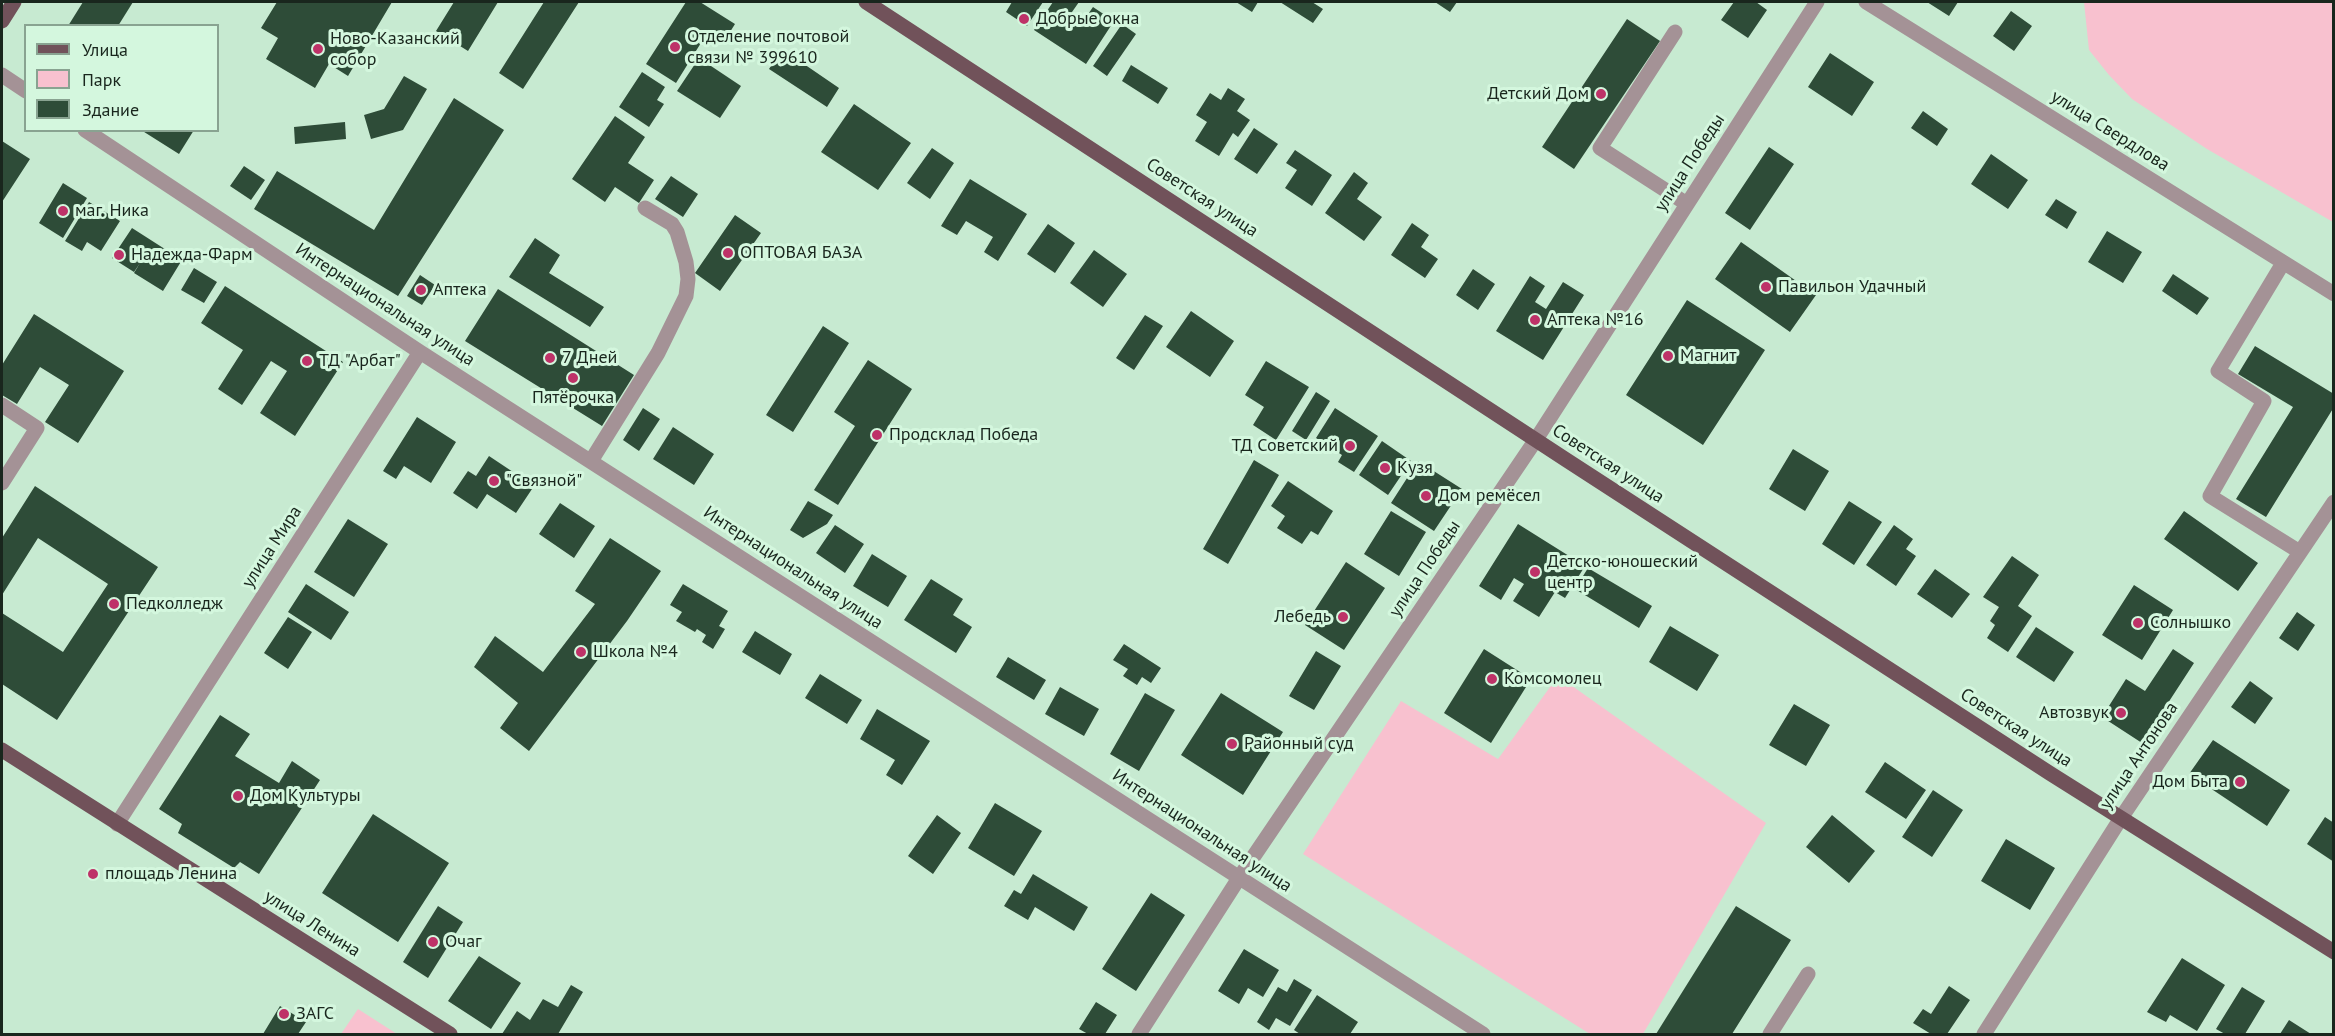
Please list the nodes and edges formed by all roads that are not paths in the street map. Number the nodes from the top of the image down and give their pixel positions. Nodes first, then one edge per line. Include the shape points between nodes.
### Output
1 (14, 2) edge
2 (866, 2) edge
3 (1817, 2) edge
4 (1866, 2) edge
5 (2, 21) edge
6 (1675, 32) dead end
7 (2, 75) edge
8 (24, 90) edge
9 (88, 132) edge
10 (1687, 204) junction
11 (645, 208) dead end
12 (2283, 263) junction
13 (2334, 294) edge
14 (420, 352) junction
15 (2, 405) edge
16 (1535, 441) junction
17 (591, 461) junction
18 (2, 483) edge
19 (2334, 502) edge
20 (2300, 552) junction
21 (2, 750) edge
22 (2121, 818) junction
23 (117, 824) junction
24 (1239, 878) junction
25 (2334, 952) edge
26 (1808, 974) dead end
27 (450, 1035) edge
28 (1139, 1035) edge
29 (1483, 1035) edge
30 (1770, 1035) edge
31 (1984, 1035) edge

1 - 5 main road
2 - 16 main road, Советская улица
3 - 10 street, улица Победы
4 - 12 street, улица Свердлова
6 - 10 street via 1599,148
7 - 8 street
9 - 14 street, Интернациональная улица
10 - 16 street, улица Победы
11 - 17 street via 672,224 677,232 686,262 686,296 658,353
12 - 13 street, улица Свердлова
12 - 20 street via 2218,371 2264,401 2210,496
14 - 17 street, Интернациональная улица
14 - 23 street, улица Мира
15 - 18 street via 38,428
16 - 22 main road, Советская улица
16 - 24 street, улица Победы
17 - 24 street, Интернациональная улица
19 - 20 street, улица Антонова
20 - 22 street, улица Антонова
21 - 23 main road, улица Ленина
22 - 25 main road, Советская улица
22 - 31 street, улица Антонова
23 - 27 main road, улица Ленина
24 - 28 street, улица Победы
24 - 29 street, Интернациональная улица
26 - 30 street

